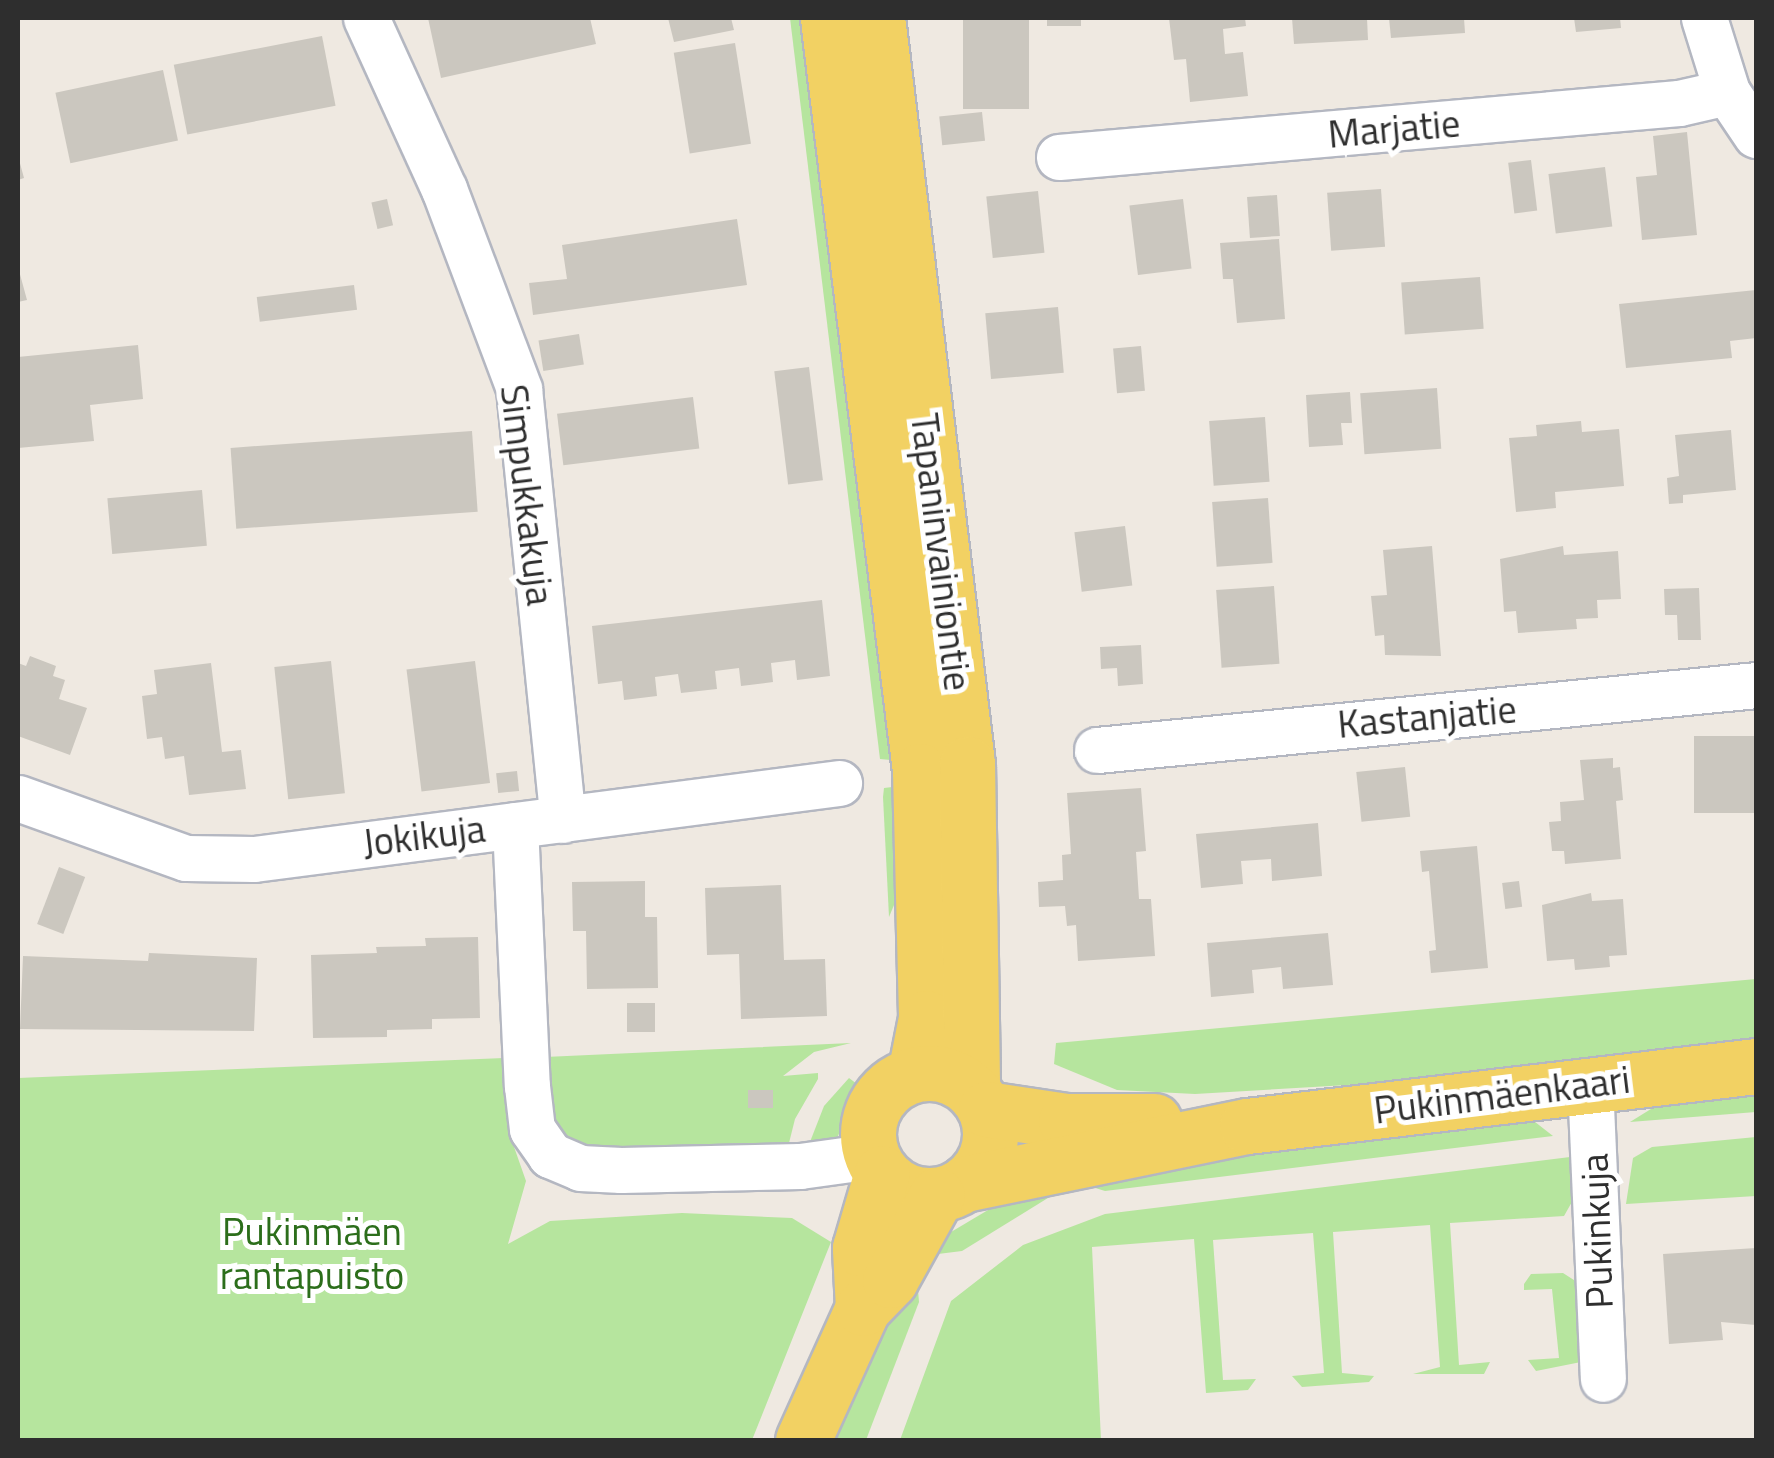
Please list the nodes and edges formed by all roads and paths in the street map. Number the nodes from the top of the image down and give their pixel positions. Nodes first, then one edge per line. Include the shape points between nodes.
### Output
1 (366, 18) edge
2 (828, 18) edge
3 (877, 18) edge
4 (1704, 18) edge
5 (1726, 92) junction
6 (1756, 136) edge
7 (1059, 157) dead end
8 (1756, 686) edge
9 (1097, 750) dead end
10 (839, 782) dead end
11 (18, 798) edge
12 (563, 820) junction
13 (515, 824) junction
14 (1756, 1066) edge
15 (914, 1074) junction
16 (1590, 1083) junction
17 (979, 1099) junction
18 (1247, 1126) junction
19 (877, 1164) junction
20 (951, 1190) junction
21 (862, 1308) junction
22 (1602, 1379) dead end
23 (802, 1440) edge

1 - 12 street, Simpukkakuja via 444,188 519,389
2 - 15 main road, Tapaninvainiontie via 920,770 926,1018
3 - 17 main road, Tapaninvainiontie via 967,764
4 - 5 street
5 - 6 street
5 - 7 street, Marjatie via 1678,103
8 - 9 street, Kastanjatie
10 - 12 street, Jokikuja
11 - 13 street, Jokikuja via 186,858 254,858
12 - 13 street, Jokikuja
13 - 19 street via 527,1086 532,1129 550,1155 580,1168 621,1170
14 - 16 main road, Pukinmäenkaari
15 - 17 main road, Pukinmäenkaari via 938,1073
15 - 19 main road via 894,1084 873,1108
16 - 18 main road, Pukinmäenkaari
16 - 22 street, Pukinkuja
17 - 18 main road, Pukinmäenkaari via 1066,1121
17 - 20 main road via 989,1150
18 - 20 main road, Pukinmäenkaari
19 - 20 main road, Pukinmäenkaari via 900,1188
19 - 21 main road via 860,1248
20 - 21 main road via 890,1280
21 - 23 main road

